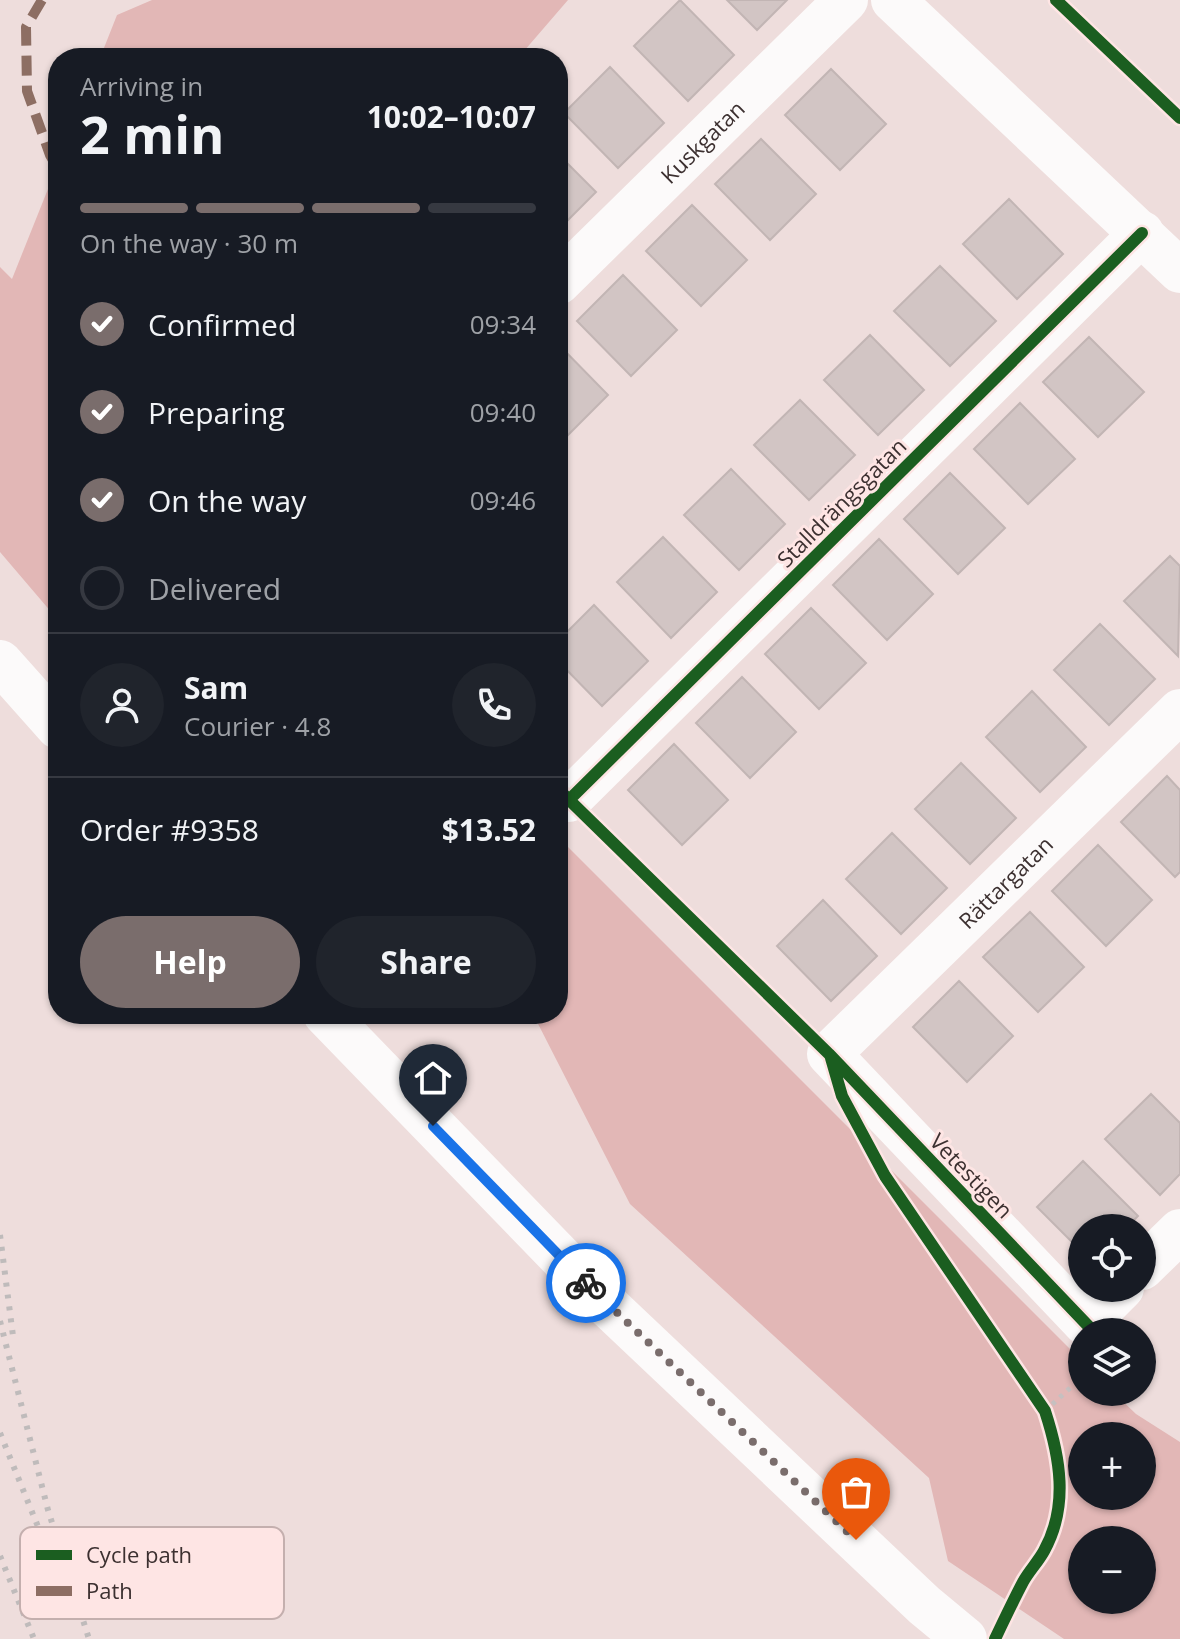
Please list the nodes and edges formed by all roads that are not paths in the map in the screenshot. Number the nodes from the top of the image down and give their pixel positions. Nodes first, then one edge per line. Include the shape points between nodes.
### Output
1 (846, 0) edge
2 (893, 0) edge
3 (1142, 233) junction
4 (1180, 271) edge
5 (568, 273) edge
6 (0, 662) edge
7 (1180, 711) edge
8 (48, 716) edge
9 (568, 790) edge
10 (335, 1024) edge
11 (829, 1054) joint
12 (1180, 1231) edge
13 (1156, 1254) edge
14 (1108, 1302) edge
15 (965, 1639) edge

1 - 5 street, Kuskgatan
2 - 3 street
3 - 4 street
3 - 9 street, Stalldrängsgatan
6 - 8 street
7 - 11 street, Rättargatan
10 - 15 street via 607,1305
11 - 14 street, Vetestigen via 1086,1324
12 - 13 street

